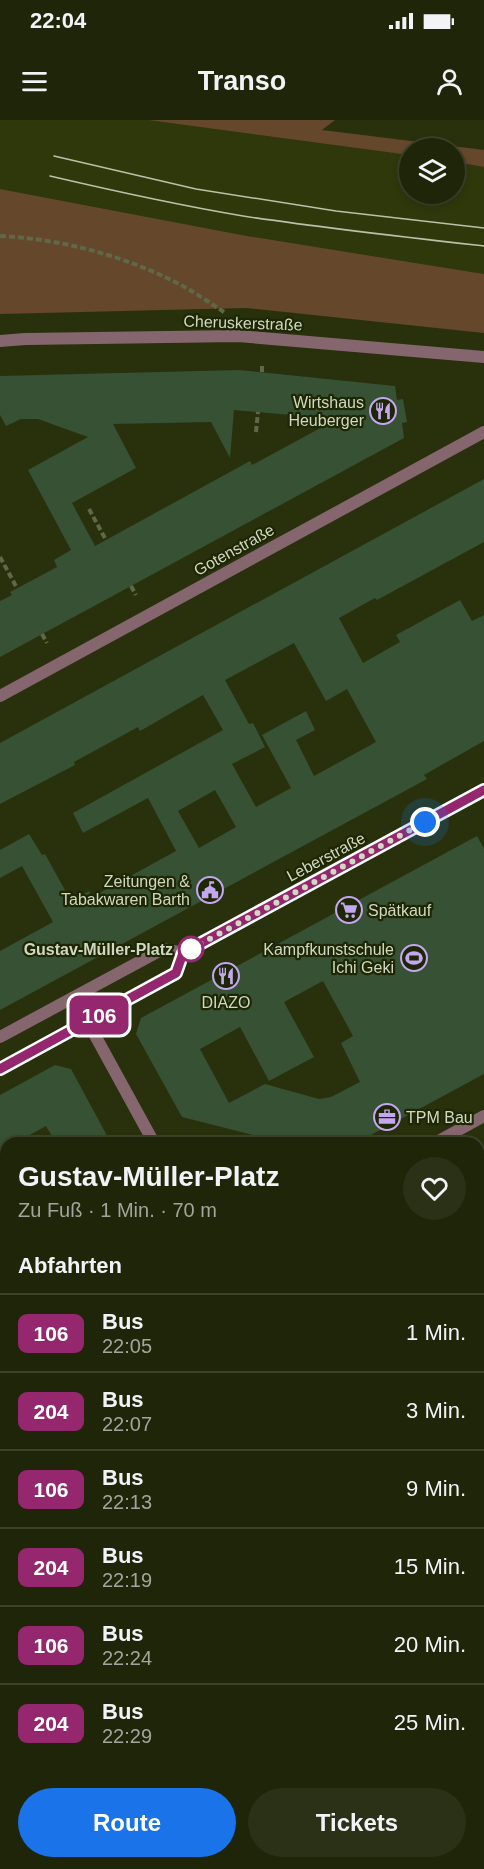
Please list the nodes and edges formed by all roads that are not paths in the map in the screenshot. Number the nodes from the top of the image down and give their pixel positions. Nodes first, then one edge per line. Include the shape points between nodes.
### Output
1 (0, 342) edge
2 (484, 357) edge
3 (484, 432) edge
4 (0, 696) edge
5 (484, 790) edge
6 (183, 953) junction
7 (74, 997) junction
8 (87, 1022) junction
9 (0, 1037) edge
10 (0, 1069) edge
11 (484, 1116) edge
12 (150, 1137) edge
13 (446, 1137) edge

1 - 2 street, Cheruskerstraße via 238,336
3 - 4 street, Gotenstraße
5 - 6 street, Leberstraße
6 - 7 street, Leberstraße via 163,949
6 - 8 street via 176,973
7 - 8 street
7 - 9 street, Leberstraße
8 - 10 street
8 - 12 street
11 - 13 street

